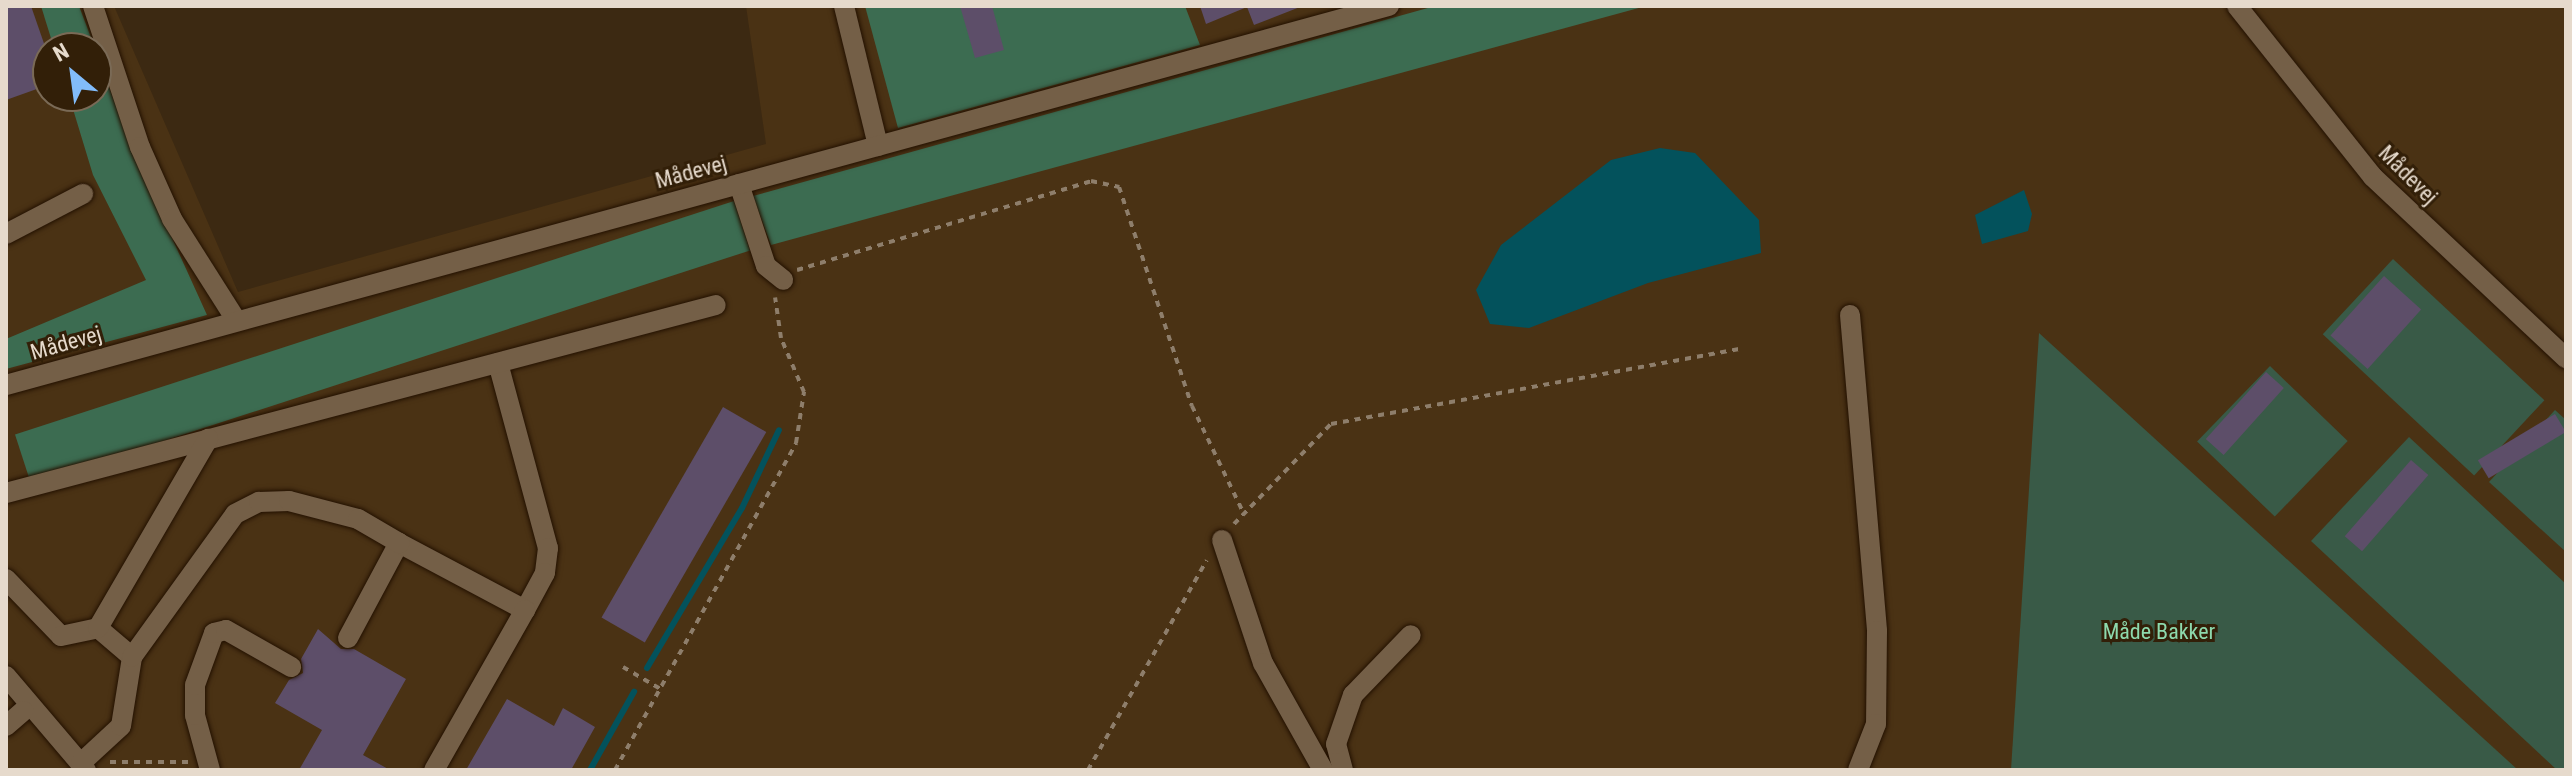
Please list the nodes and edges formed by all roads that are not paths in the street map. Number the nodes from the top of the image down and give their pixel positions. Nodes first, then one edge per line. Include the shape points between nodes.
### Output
1 (93, 6) edge
2 (844, 6) edge
3 (1389, 6) edge
4 (2237, 6) edge
5 (878, 146) junction
6 (739, 184) junction
7 (83, 194) dead end
8 (6, 234) edge
9 (783, 280) road end
10 (716, 305) dead end
11 (1850, 315) dead end
12 (236, 320) junction
13 (2566, 358) edge
14 (498, 363) junction
15 (6, 385) edge
16 (208, 439) junction
17 (6, 493) edge
18 (1222, 540) road end
19 (399, 543) junction
20 (6, 579) edge
21 (525, 610) junction
22 (98, 628) junction
23 (1411, 635) dead end
24 (348, 638) dead end
25 (132, 657) junction
26 (291, 667) dead end
27 (6, 676) edge
28 (6, 686) edge
29 (23, 711) junction
30 (6, 726) edge
31 (85, 766) edge
32 (210, 770) edge
33 (434, 770) edge
34 (1323, 770) edge
35 (1343, 770) edge
36 (1858, 770) edge

1 - 12 street via 140,147 172,219
2 - 5 street
3 - 5 street, Mådevej
4 - 13 street, Mådevej via 2373,177
5 - 6 street, Mådevej
6 - 9 street via 766,266
6 - 12 street, Mådevej
7 - 8 street
10 - 14 street
11 - 36 street via 1877,631 1876,724
12 - 15 street, Mådevej
14 - 16 street
14 - 21 street via 548,548 545,573
16 - 17 street
16 - 22 street
18 - 34 street via 1263,663
19 - 21 street
19 - 24 street
19 - 25 street via 358,519 289,501 259,502 235,514 212,539
20 - 22 street via 61,636
21 - 33 street
22 - 25 street
23 - 35 street via 1353,695 1336,744
25 - 31 street via 121,726
26 - 32 street via 226,630 214,633 195,685 195,715
27 - 31 street
28 - 29 street
29 - 30 street
29 - 31 street

